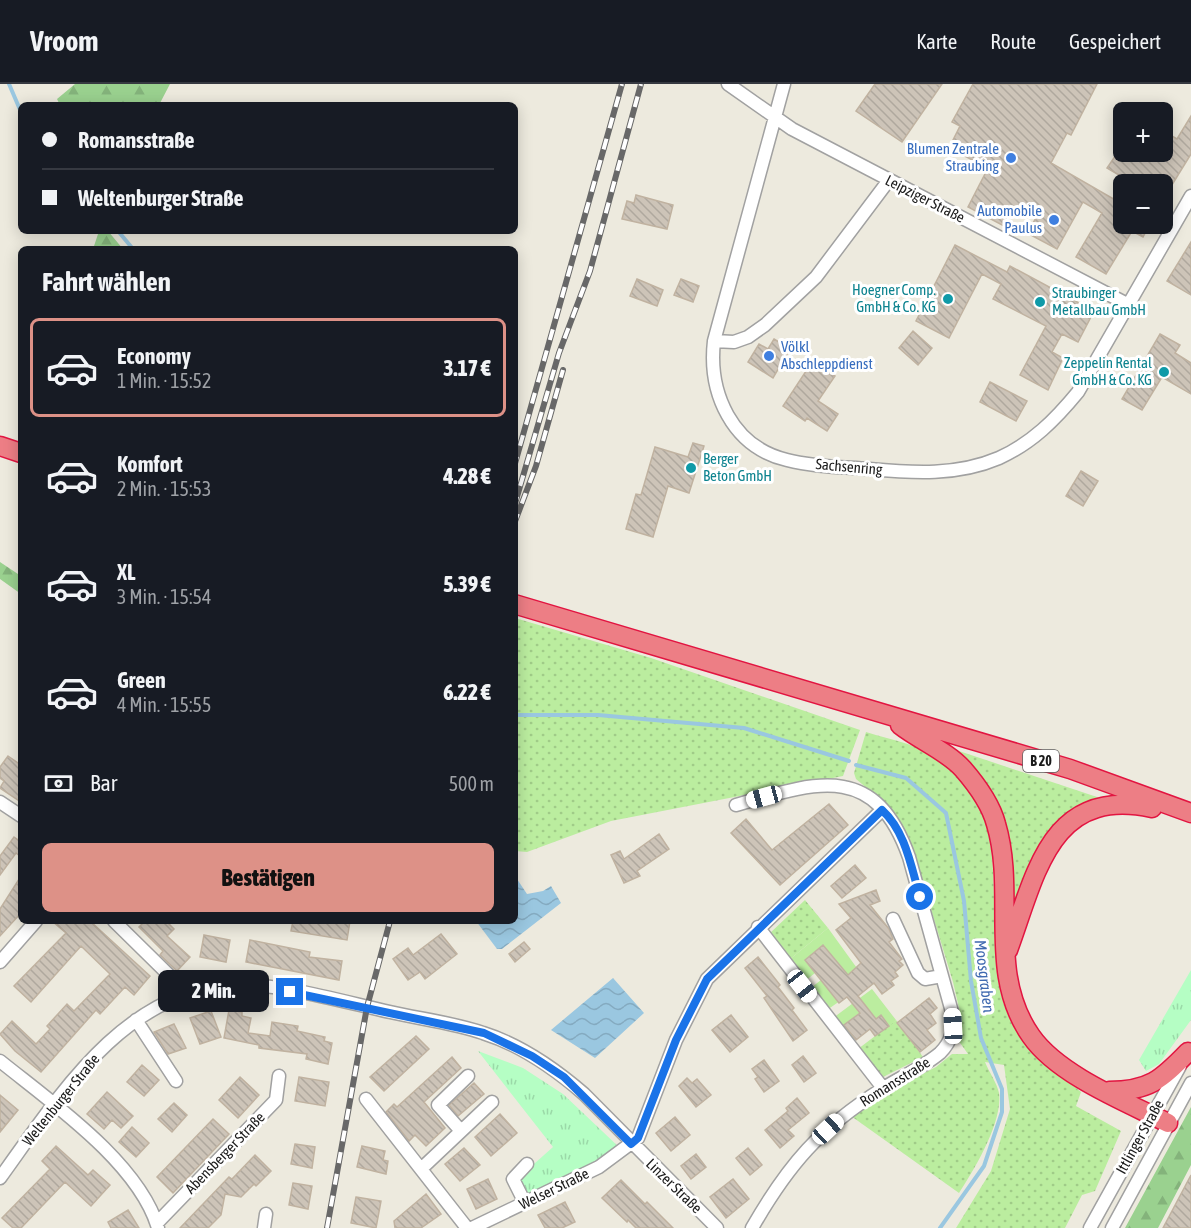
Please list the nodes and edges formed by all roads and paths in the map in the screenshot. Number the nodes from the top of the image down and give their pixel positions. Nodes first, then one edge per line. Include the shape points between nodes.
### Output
1 (728, 84) edge
2 (784, 84) edge
3 (775, 117) junction
4 (889, 180) junction
5 (1191, 196) edge
6 (1127, 304) junction
7 (714, 341) junction
8 (0, 446) edge
9 (18, 452) edge
10 (518, 605) edge
11 (889, 717) junction
12 (0, 802) edge
13 (736, 805) dead end
14 (882, 810) junction
15 (1191, 813) edge
16 (18, 814) edge
17 (1191, 821) edge
18 (893, 919) dead end
19 (33, 924) edge
20 (117, 924) edge
21 (758, 927) junction
22 (1005, 960) junction
23 (0, 962) edge
24 (942, 976) junction
25 (185, 994) junction
26 (367, 1007) joint
27 (136, 1020) junction
28 (1190, 1049) edge
29 (0, 1061) edge
30 (279, 1076) dead end
31 (468, 1076) dead end
32 (176, 1081) dead end
33 (1191, 1083) edge
34 (883, 1088) junction
35 (1107, 1091) junction
36 (366, 1099) dead end
37 (492, 1102) dead end
38 (54, 1105) junction
39 (1160, 1119) junction
40 (461, 1131) junction
41 (631, 1144) junction
42 (527, 1164) dead end
43 (421, 1169) junction
44 (0, 1178) edge
45 (525, 1203) junction
46 (266, 1214) dead end
47 (158, 1226) edge
48 (264, 1228) edge
49 (467, 1228) edge
50 (472, 1228) edge
51 (717, 1228) edge
52 (752, 1228) edge
53 (1090, 1228) edge
54 (1112, 1228) edge

1 - 3 street, Leipziger Straße
2 - 3 street, Sachsenring
3 - 4 street, Leipziger Straße
3 - 7 street, Sachsenring
4 - 6 street, Leipziger Straße
4 - 7 street via 816,277 765,325 748,338
5 - 6 street, Sachsenring
6 - 7 street, Sachsenring via 1078,392 1054,421 1029,442 998,458 968,469 935,472 817,466 771,455 753,444 724,412 712,372
8 - 9 highway
10 - 11 highway, B 20
11 - 15 highway, B 20 via 1070,769
11 - 22 highway via 962,767 996,822 1003,858
12 - 16 street
13 - 14 street, Romansstraße via 807,786 833,785 848,786 862,793
14 - 21 street
14 - 24 street, Romansstraße via 894,822 905,847
17 - 22 highway via 1130,804 1094,807 1068,823 1051,843 1037,872
18 - 24 street via 918,974 925,979
19 - 23 street
20 - 25 street
21 - 34 street
21 - 41 street via 707,979 694,1000 638,1138
22 - 35 highway via 1009,990 1031,1037 1047,1054
24 - 34 street, Romansstraße via 952,1012 948,1045 930,1061
25 - 26 street, Weltenburger Straße via 212,987 247,986
25 - 27 street, Weltenburger Straße
26 - 41 street, Linzer Straße via 484,1033 532,1056 564,1077
27 - 32 street
27 - 38 street, Weltenburger Straße via 92,1058
28 - 35 highway via 1154,1084 1129,1091
28 - 39 street, Ittlinger Straße
29 - 38 street
30 - 47 street, Abensberger Straße via 276,1100
31 - 40 street via 438,1105
33 - 39 street, Ittlinger Straße
34 - 52 street, Romansstraße via 840,1118 804,1151 784,1175
35 - 39 highway
36 - 43 street
37 - 40 street
38 - 44 street, Weltenburger Straße
38 - 47 street via 131,1177
39 - 53 street, Ittlinger Straße
39 - 54 street, Ittlinger Straße
40 - 43 street
41 - 45 street, Welser Straße via 599,1167
41 - 51 street, Linzer Straße
42 - 45 street via 513,1179
43 - 49 street
45 - 50 street, Welser Straße
46 - 48 street

